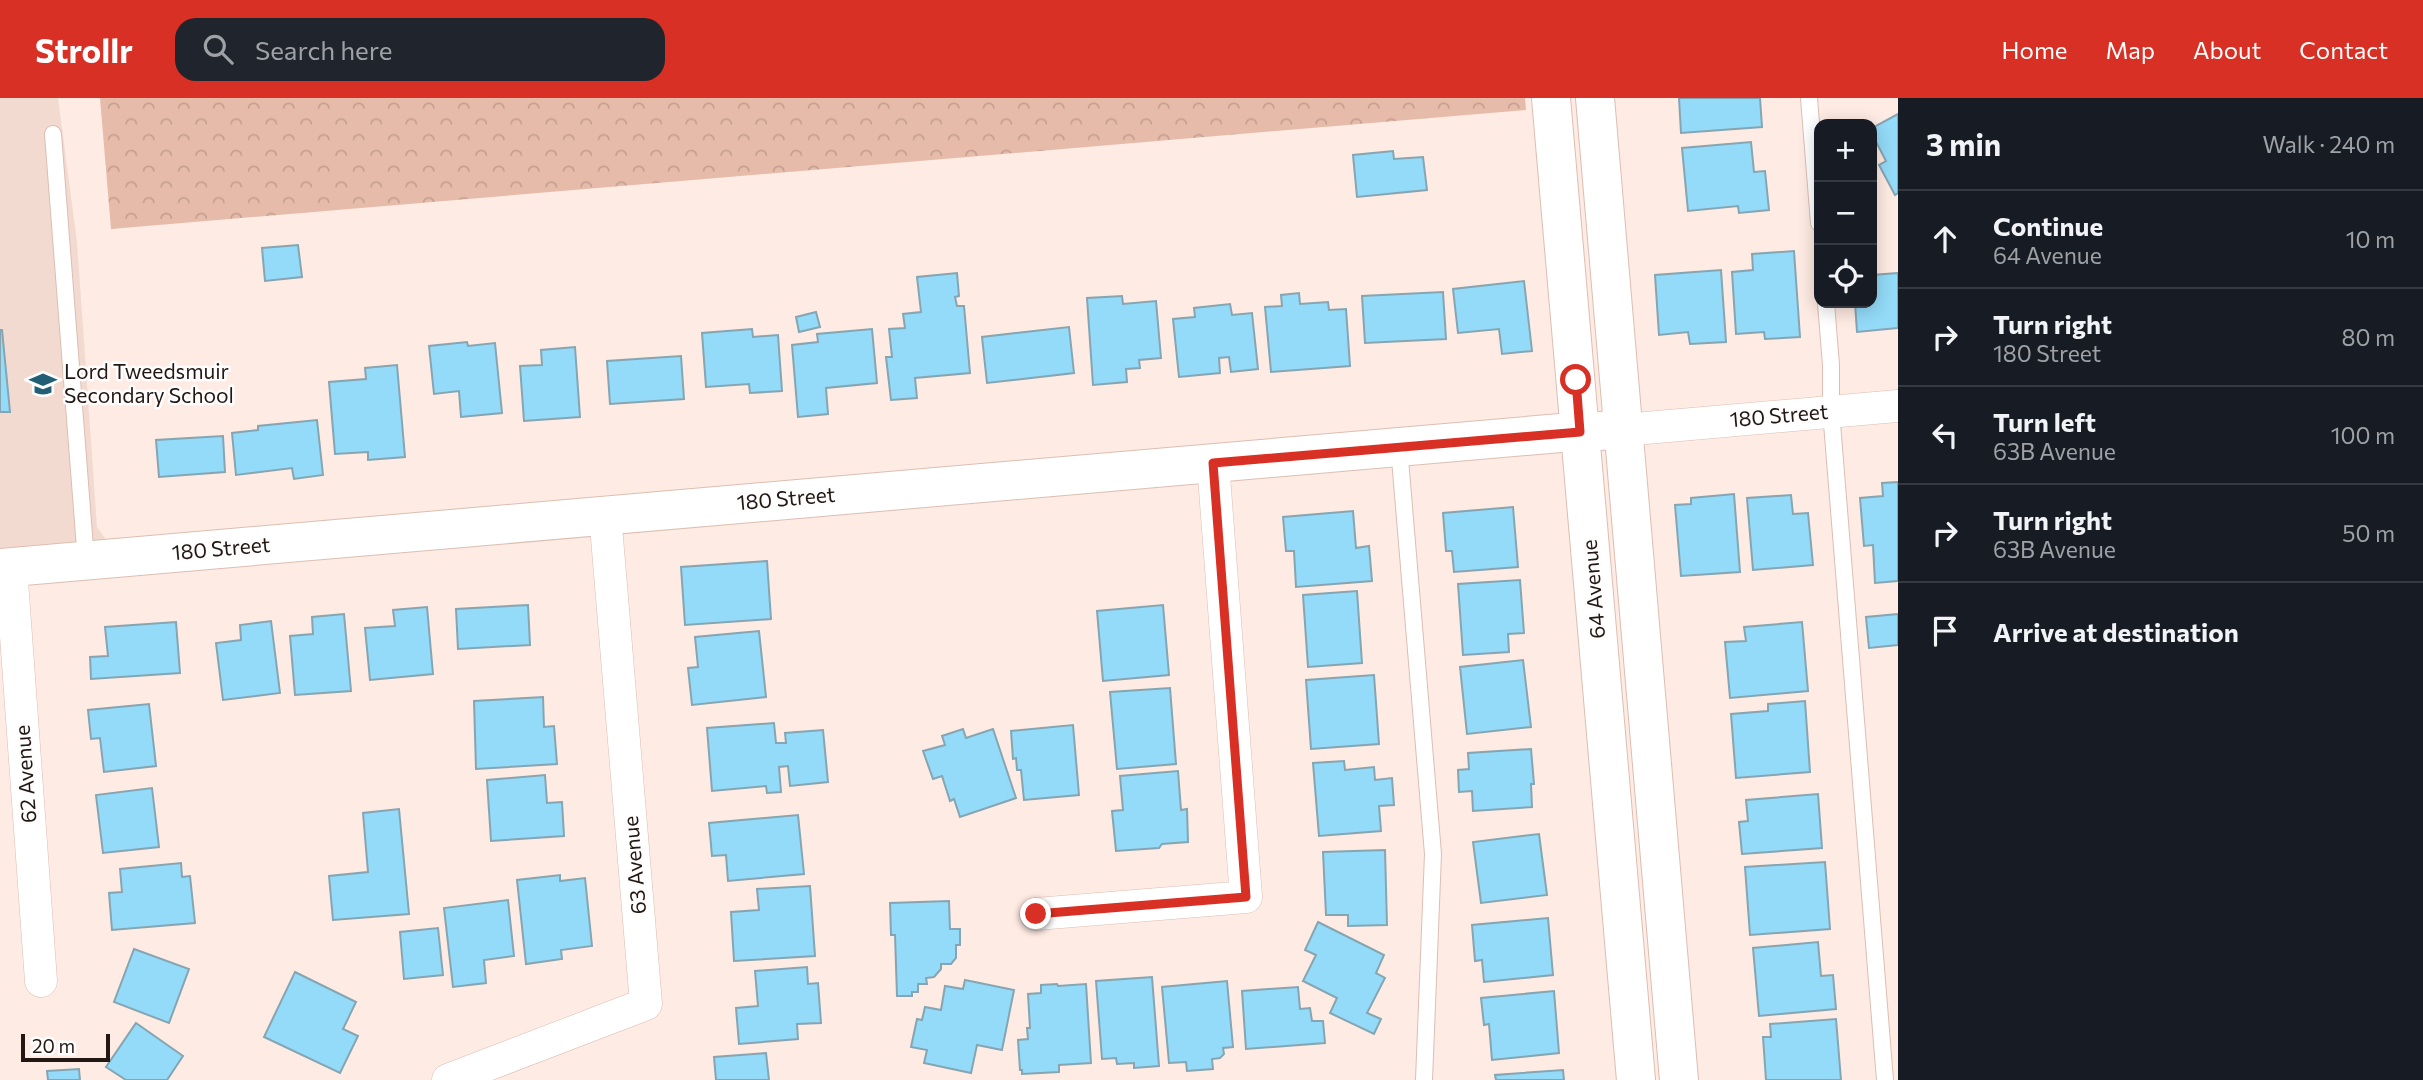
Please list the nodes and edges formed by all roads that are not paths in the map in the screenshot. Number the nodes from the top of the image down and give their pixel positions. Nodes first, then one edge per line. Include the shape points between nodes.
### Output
1 (1595, 98) edge
2 (1809, 98) edge
3 (1548, 105) edge
4 (53, 134) dead end
5 (1816, 182) edge
6 (1826, 308) edge
7 (1898, 406) edge
8 (1831, 411) junction
9 (1641, 427) junction
10 (1576, 432) junction
11 (1399, 447) junction
12 (1213, 463) junction
13 (605, 514) junction
14 (86, 561) junction
15 (6, 568) edge
16 (1036, 914) dead end
17 (41, 981) dead end
18 (448, 1080) edge
19 (1424, 1080) edge
20 (1636, 1080) edge
21 (1679, 1080) edge
22 (1885, 1080) edge

1 - 9 main road, 64 Avenue
2 - 5 lane
3 - 10 main road, 64 Avenue
4 - 14 lane
6 - 8 lane
7 - 8 street, 180 Street
8 - 9 street, 180 Street
8 - 22 lane
9 - 10 main road, 180 Street
9 - 21 main road, 64 Avenue
10 - 11 main road, 180 Street
10 - 20 main road, 64 Avenue
11 - 12 main road, 180 Street
11 - 19 lane via 1433,854
12 - 13 main road, 180 Street
12 - 16 street via 1246,897
13 - 14 main road, 180 Street
13 - 18 street, 63 Avenue via 646,1004
14 - 15 main road, 180 Street
15 - 17 street, 62 Avenue

